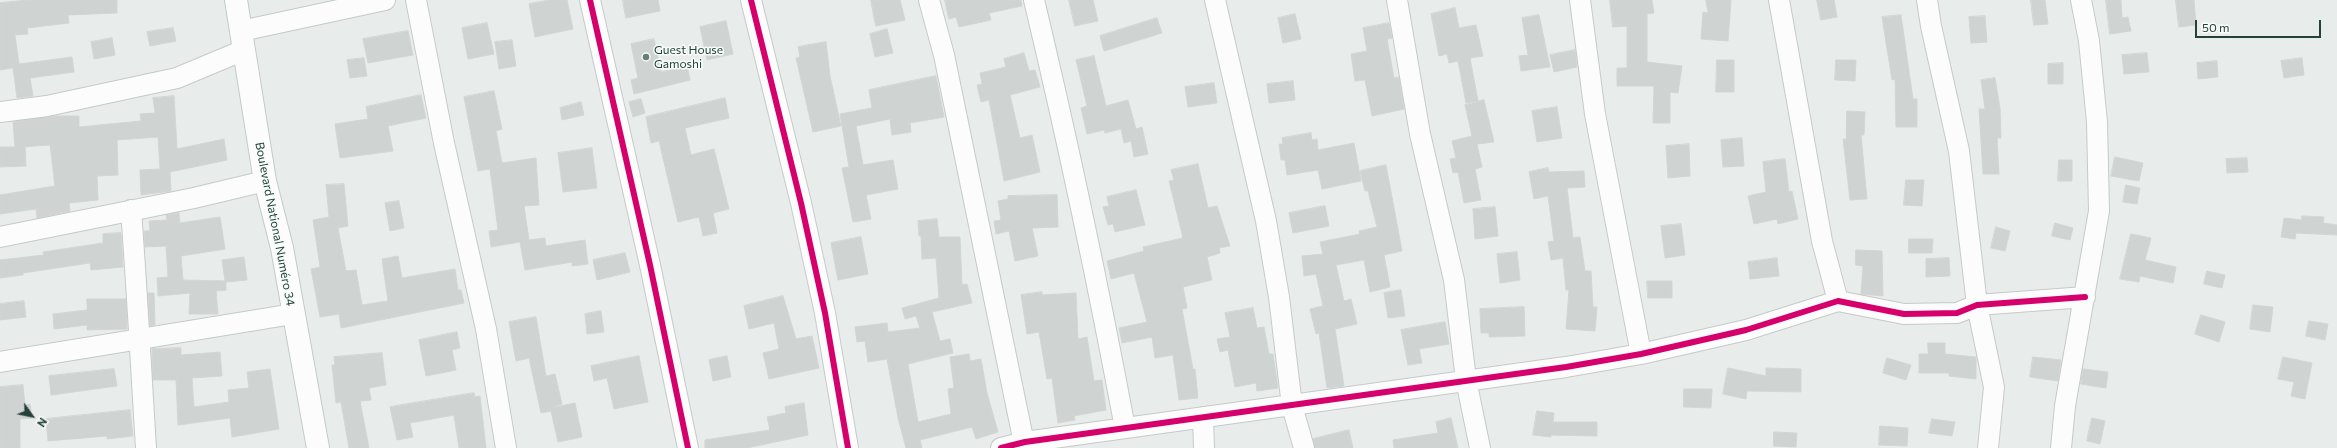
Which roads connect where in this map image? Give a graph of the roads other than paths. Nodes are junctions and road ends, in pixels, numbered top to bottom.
1 (236, 0) edge
2 (384, 0) edge
3 (416, 0) edge
4 (590, 0) edge
5 (750, 0) edge
6 (929, 0) edge
7 (1034, 0) edge
8 (1215, 0) edge
9 (1397, 0) edge
10 (1580, 0) edge
11 (1779, 0) edge
12 (1927, 0) edge
13 (2081, 0) edge
14 (243, 41) junction
15 (0, 112) edge
16 (265, 181) junction
17 (131, 210) junction
18 (0, 237) edge
19 (2085, 297) junction
20 (1838, 301) junction
21 (1977, 305) junction
22 (293, 314) junction
23 (141, 338) junction
24 (1641, 354) junction
25 (0, 362) edge
26 (1466, 380) junction
27 (1292, 406) junction
28 (1202, 417) junction
29 (1125, 428) junction
30 (1025, 445) edge
31 (146, 448) edge
32 (318, 448) edge
33 (506, 448) edge
34 (688, 448) edge
35 (848, 448) edge
36 (1001, 448) edge
37 (1204, 448) edge
38 (1304, 448) edge
39 (1480, 448) edge
40 (1988, 448) edge
41 (2061, 448) edge

1 - 14 main road, Boulevard National Numéro 34
2 - 14 street
3 - 33 street
4 - 34 street
5 - 35 street
6 - 30 street
7 - 29 street
8 - 27 street
9 - 26 street
10 - 24 street
11 - 20 street
12 - 21 street
13 - 19 street
14 - 15 street
14 - 16 main road, Boulevard National Numéro 34
16 - 17 street
16 - 22 main road, Boulevard National Numéro 34
17 - 18 street
17 - 23 street
19 - 21 street
19 - 41 street
20 - 21 street
20 - 24 street
21 - 40 street
22 - 23 street
22 - 32 main road, Boulevard National Numéro 34
23 - 25 street
23 - 31 street
24 - 26 street
26 - 27 street
26 - 39 street
27 - 28 street
27 - 38 street
28 - 29 street
28 - 37 street
29 - 30 street
30 - 36 street

